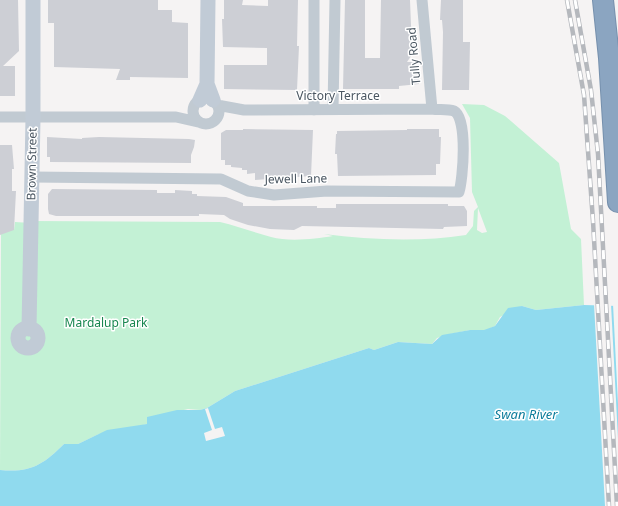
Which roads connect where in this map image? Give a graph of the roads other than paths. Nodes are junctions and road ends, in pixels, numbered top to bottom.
1 (33, 0) edge
2 (208, 0) edge
3 (314, 0) edge
4 (335, 0) edge
5 (422, 0) edge
6 (602, 0) edge
7 (206, 104) junction
8 (432, 109) junction
9 (244, 110) junction
10 (314, 110) junction
11 (333, 110) junction
12 (176, 117) junction
13 (218, 117) junction
14 (0, 118) edge
15 (33, 118) junction
16 (198, 122) junction
17 (32, 177) junction
18 (618, 202) edge
19 (29, 329) dead end

1 - 15 street, Brown Street
2 - 7 street
3 - 10 street
4 - 11 street
5 - 8 street, Tully Road
6 - 18 highway
7 - 9 street, Victory Terrace
7 - 12 street
7 - 13 street
7 - 16 street
8 - 11 street, Victory Terrace
8 - 17 street, Jewell Lane
9 - 10 street, Victory Terrace
9 - 13 street, Victory Terrace
10 - 11 street, Victory Terrace
12 - 15 street
12 - 16 street
13 - 16 street, Victory Terrace
14 - 15 street
15 - 17 street, Brown Street
17 - 19 street, Brown Street

